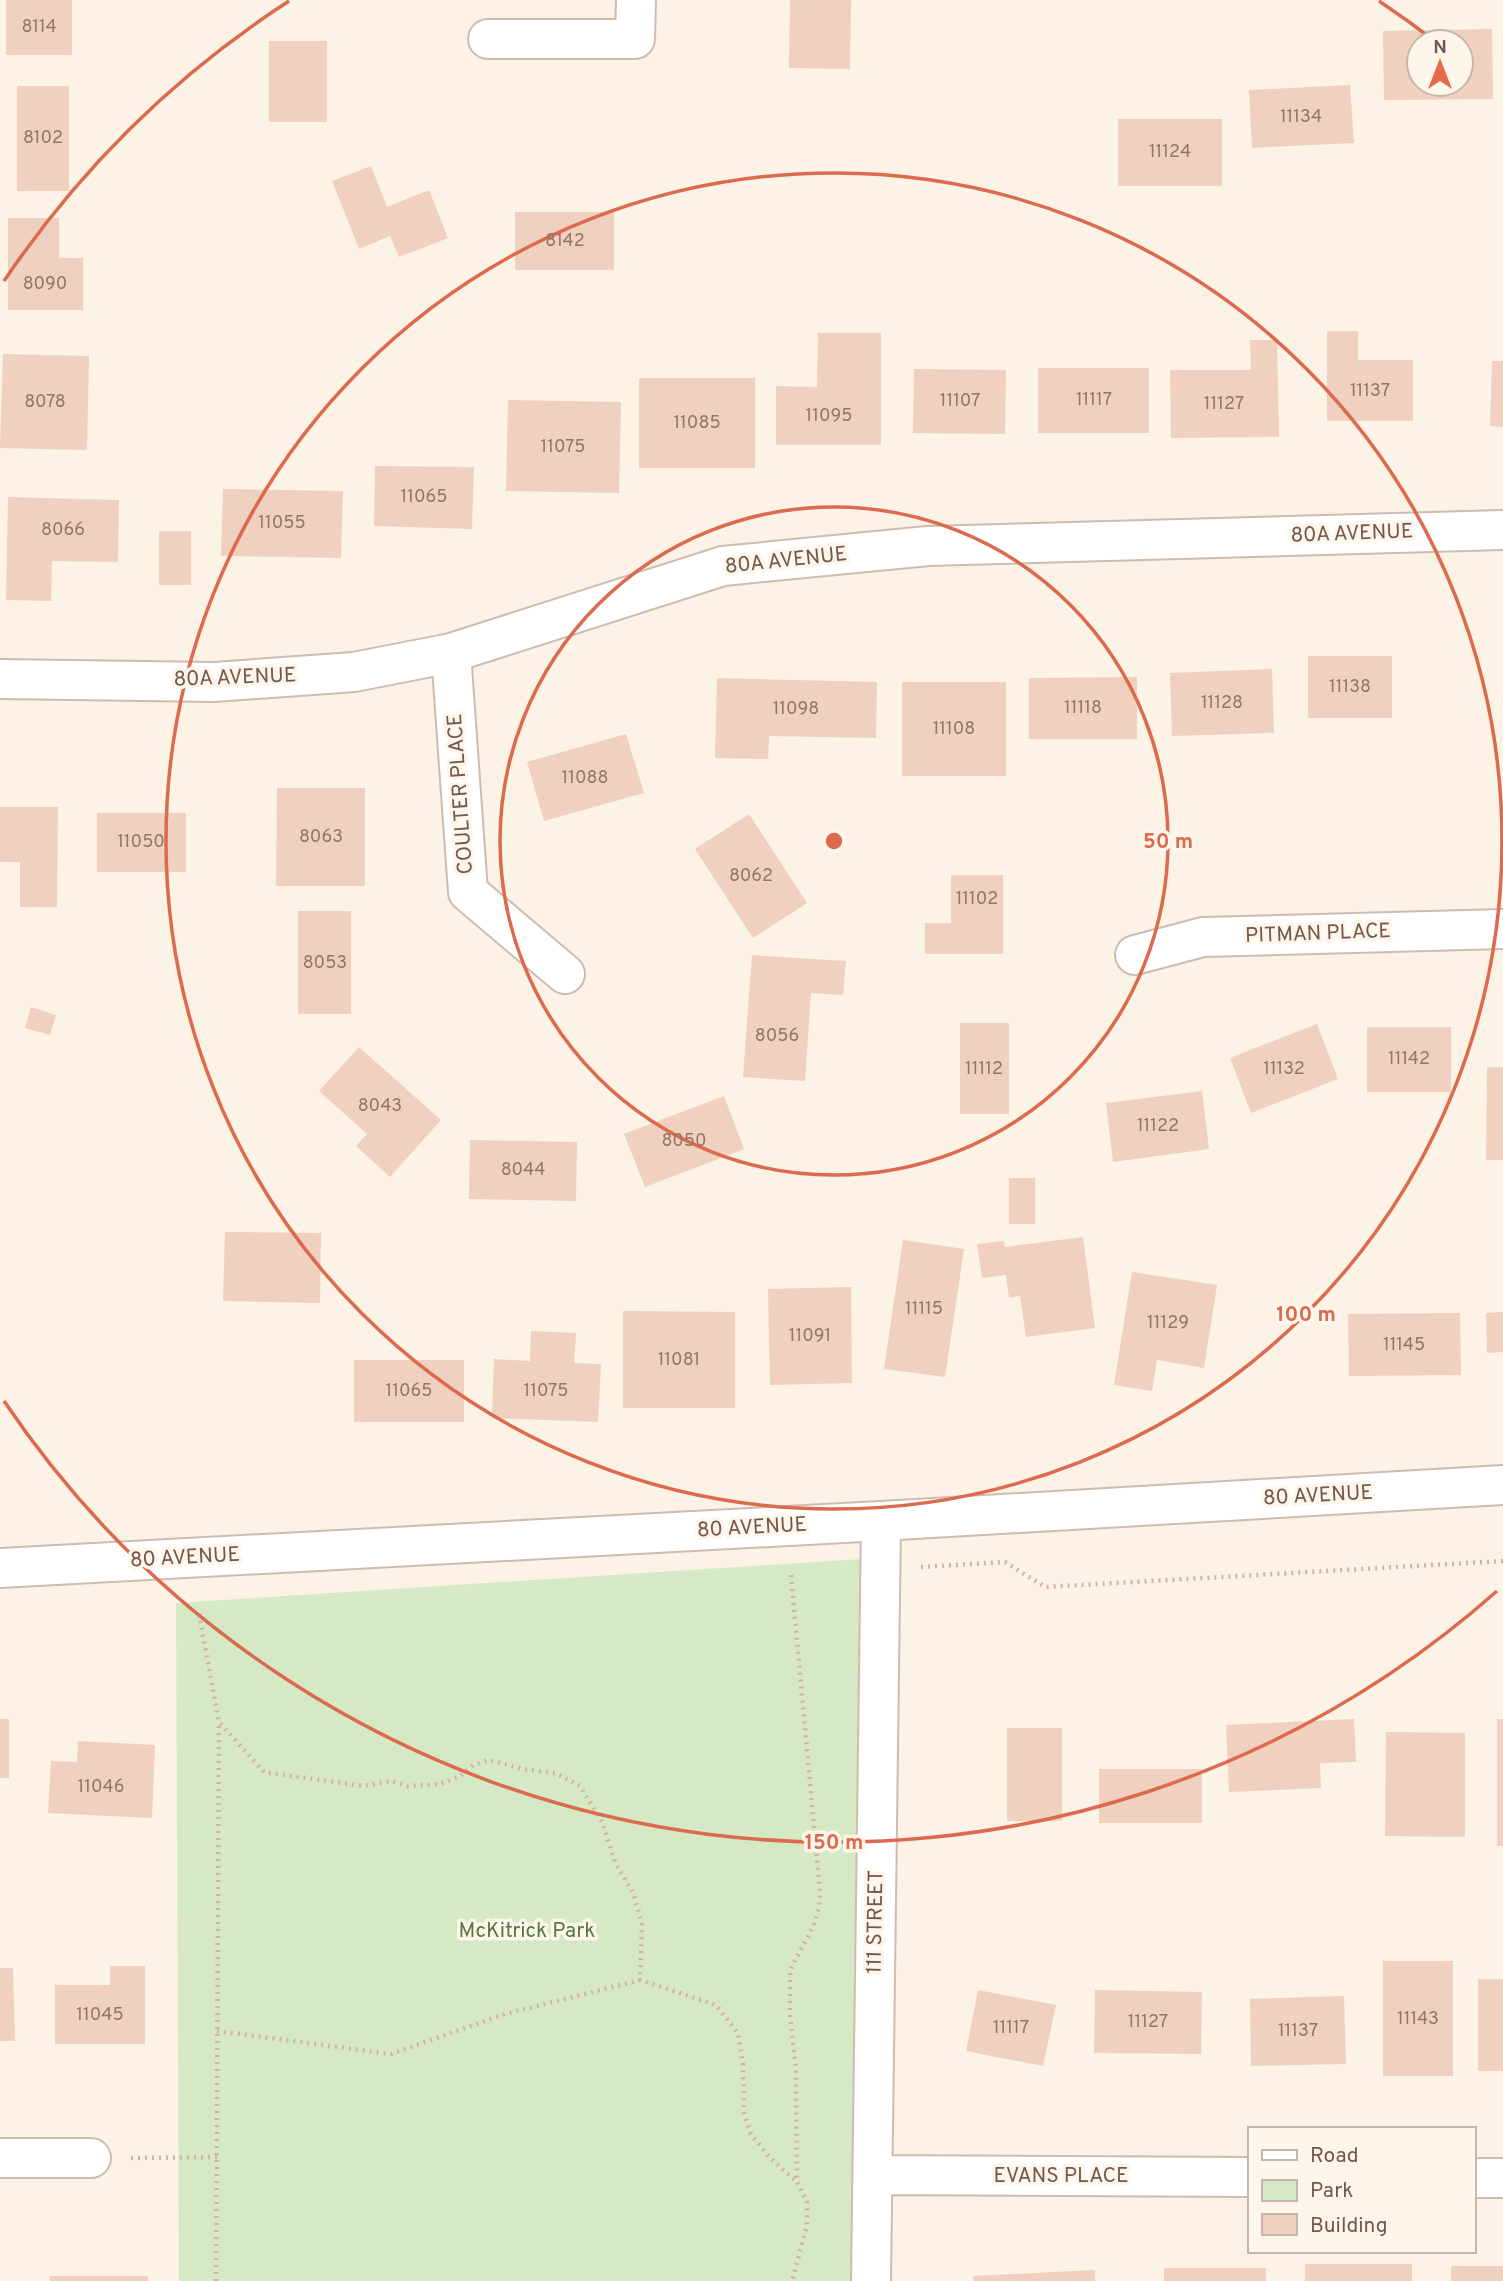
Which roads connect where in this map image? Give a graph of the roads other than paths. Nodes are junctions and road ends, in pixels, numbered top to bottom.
1 (636, 0) edge
2 (488, 39) dead end
3 (1503, 530) edge
4 (451, 653) junction
5 (0, 679) edge
6 (1503, 929) edge
7 (1135, 955) dead end
8 (565, 974) dead end
9 (1503, 1485) edge
10 (881, 1521) junction
11 (0, 1567) edge
12 (0, 2158) edge
13 (91, 2158) road end
14 (873, 2175) junction
15 (1248, 2177) edge
16 (1475, 2178) edge
17 (1503, 2178) edge
18 (871, 2281) edge

1 - 2 street
3 - 4 street, 80A AVENUE
4 - 5 street, 80A AVENUE
4 - 8 street, COULTER PLACE
6 - 7 street, PITMAN PLACE
9 - 10 street, 80 AVENUE
10 - 11 street, 80 AVENUE
10 - 14 street, 111 STREET
12 - 13 street
14 - 15 street, EVANS PLACE
14 - 18 street, 111 STREET
16 - 17 street

